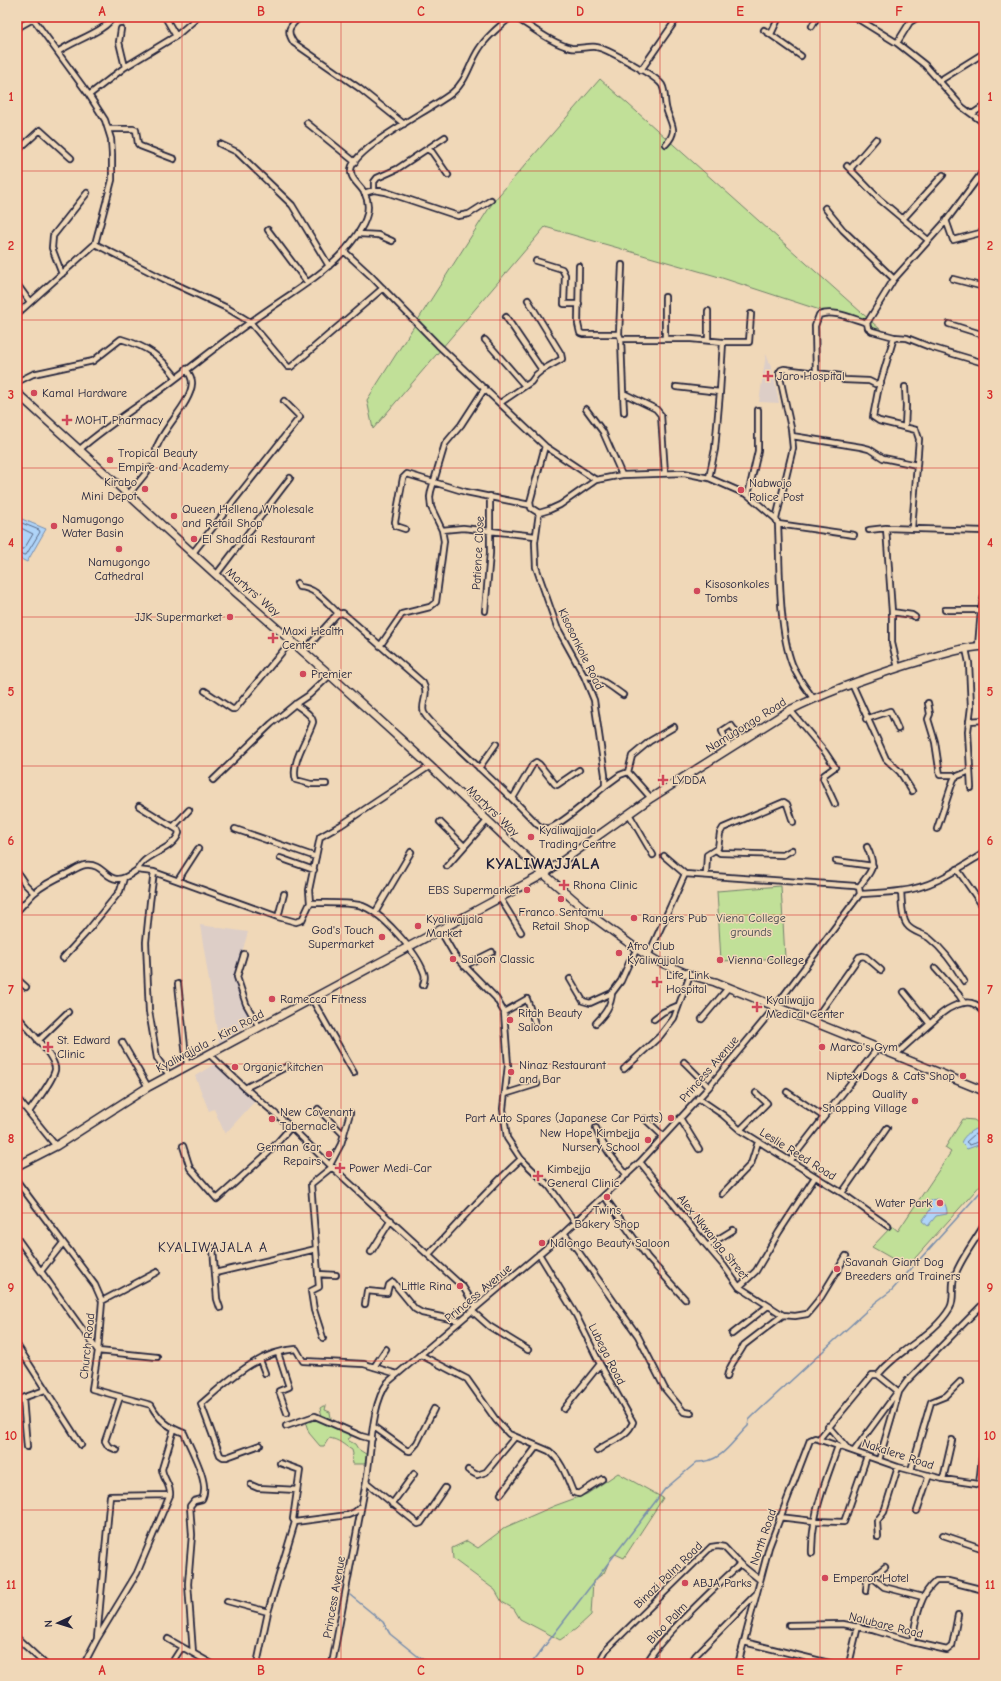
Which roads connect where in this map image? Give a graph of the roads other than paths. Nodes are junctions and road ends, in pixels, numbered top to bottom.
1 (112, 17) edge
2 (165, 17) edge
3 (198, 17) edge
4 (300, 17) edge
5 (511, 17) edge
6 (516, 17) edge
7 (678, 17) edge
8 (779, 17) edge
9 (817, 17) edge
10 (855, 17) edge
11 (918, 17) edge
12 (33, 18) edge
13 (812, 26) dead end
14 (17, 28) edge
15 (121, 29) dead end
16 (764, 30) dead end
17 (771, 34) junction
18 (176, 36) junction
19 (897, 43) junction
20 (58, 52) junction
21 (984, 53) edge
22 (801, 56) dead end
23 (125, 67) junction
24 (641, 70) junction
25 (939, 81) junction
26 (89, 95) junction
27 (984, 106) edge
28 (972, 114) junction
29 (984, 122) edge
30 (307, 123) dead end
31 (404, 124) junction
32 (108, 129) junction
33 (445, 137) dead end
34 (876, 139) dead end
35 (220, 144) dead end
36 (666, 144) dead end
37 (427, 149) junction
38 (17, 151) edge
39 (71, 158) dead end
40 (174, 160) dead end
41 (355, 162) junction
42 (984, 170) edge
43 (448, 175) dead end
44 (943, 175) dead end
45 (374, 190) junction
46 (87, 193) dead end
47 (364, 193) junction
48 (491, 200) dead end
49 (825, 208) dead end
50 (903, 219) junction
51 (946, 220) junction
52 (268, 230) dead end
53 (984, 232) edge
54 (359, 234) junction
55 (928, 240) junction
56 (392, 242) dead end
57 (95, 244) junction
58 (344, 251) junction
59 (536, 261) dead end
60 (622, 265) dead end
61 (329, 266) junction
62 (579, 266) dead end
63 (62, 274) junction
64 (894, 279) junction
65 (953, 279) dead end
66 (307, 282) junction
67 (17, 284) edge
68 (984, 287) edge
69 (384, 288) junction
70 (665, 297) dead end
71 (528, 300) dead end
72 (30, 302) junction
73 (579, 304) junction
74 (708, 311) dead end
75 (17, 314) edge
76 (751, 314) dead end
77 (506, 317) dead end
78 (250, 322) junction
79 (866, 323) junction
80 (949, 324) dead end
81 (984, 335) edge
82 (620, 336) junction
83 (894, 337) junction
84 (665, 339) junction
85 (485, 340) dead end
86 (708, 340) junction
87 (723, 342) junction
88 (984, 363) edge
89 (186, 369) junction
90 (542, 370) junction
91 (816, 374) junction
92 (176, 377) junction
93 (17, 382) edge
94 (881, 383) junction
95 (525, 386) junction
96 (676, 387) dead end
97 (905, 387) dead end
98 (485, 388) junction
99 (720, 392) junction
100 (17, 393) edge
101 (623, 393) junction
102 (284, 401) dead end
103 (500, 403) junction
104 (586, 409) dead end
105 (758, 410) dead end
106 (624, 412) dead end
107 (905, 427) junction
108 (792, 436) junction
109 (545, 446) junction
110 (156, 449) dead end
111 (79, 450) junction
112 (917, 465) junction
113 (150, 468) dead end
114 (665, 473) junction
115 (622, 475) junction
116 (290, 478) dead end
117 (709, 478) junction
118 (596, 480) junction
119 (434, 483) junction
120 (128, 495) junction
121 (748, 495) junction
122 (490, 496) junction
123 (530, 505) junction
124 (539, 513) junction
125 (777, 521) junction
126 (886, 528) junction
127 (912, 528) junction
128 (405, 529) dead end
129 (442, 530) junction
130 (491, 530) junction
131 (869, 530) dead end
132 (984, 530) edge
133 (854, 535) dead end
134 (535, 536) junction
135 (192, 554) junction
136 (216, 575) junction
137 (297, 583) dead end
138 (984, 596) edge
139 (945, 610) dead end
140 (981, 610) junction
141 (485, 611) dead end
142 (892, 612) junction
143 (338, 613) junction
144 (915, 617) dead end
145 (292, 640) junction
146 (380, 646) junction
147 (981, 646) edge
148 (966, 649) junction
149 (304, 651) junction
150 (898, 668) junction
151 (330, 675) junction
152 (584, 676) junction
153 (852, 684) junction
154 (205, 691) dead end
155 (623, 695) dead end
156 (813, 698) junction
157 (928, 703) dead end
158 (295, 704) junction
159 (790, 710) junction
160 (866, 719) junction
161 (969, 720) junction
162 (984, 720) edge
163 (674, 727) dead end
164 (898, 729) dead end
165 (742, 740) junction
166 (496, 744) dead end
167 (730, 748) junction
168 (430, 766) junction
169 (479, 768) junction
170 (579, 770) dead end
171 (970, 771) junction
172 (628, 772) junction
173 (955, 777) junction
174 (213, 780) dead end
175 (326, 784) dead end
176 (605, 786) junction
177 (971, 788) dead end
178 (912, 791) dead end
179 (513, 798) junction
180 (651, 798) junction
181 (835, 804) dead end
182 (139, 806) dead end
183 (189, 810) dead end
184 (629, 814) junction
185 (487, 821) junction
186 (440, 822) dead end
187 (793, 822) dead end
188 (173, 827) junction
189 (235, 828) dead end
190 (938, 829) dead end
191 (464, 846) junction
192 (867, 846) dead end
193 (198, 849) dead end
194 (716, 850) junction
195 (792, 850) dead end
196 (411, 852) dead end
197 (984, 853) edge
198 (653, 855) dead end
199 (664, 856) dead end
200 (316, 857) junction
201 (280, 858) dead end
202 (836, 861) dead end
203 (447, 866) dead end
204 (873, 866) junction
205 (958, 869) junction
206 (137, 870) junction
207 (314, 870) junction
208 (17, 872) edge
209 (154, 872) junction
210 (544, 874) junction
211 (685, 874) junction
212 (706, 874) junction
213 (124, 878) junction
214 (178, 880) junction
215 (859, 887) junction
216 (901, 891) junction
217 (34, 894) junction
218 (284, 894) dead end
219 (860, 894) junction
220 (500, 898) junction
221 (310, 903) junction
222 (984, 908) edge
223 (17, 911) edge
224 (375, 913) junction
225 (278, 918) junction
226 (440, 930) junction
227 (521, 932) dead end
228 (408, 946) junction
229 (637, 949) junction
230 (492, 952) dead end
231 (244, 954) dead end
232 (648, 956) junction
233 (63, 958) dead end
234 (464, 966) junction
235 (935, 968) dead end
236 (881, 970) dead end
237 (690, 975) junction
238 (17, 979) edge
239 (570, 979) dead end
240 (964, 981) dead end
241 (178, 984) dead end
242 (423, 985) dead end
243 (26, 987) dead end
244 (728, 988) junction
245 (904, 992) dead end
246 (612, 993) junction
247 (312, 999) junction
248 (964, 1003) junction
249 (677, 1006) junction
250 (775, 1007) junction
251 (68, 1012) dead end
252 (504, 1012) junction
253 (984, 1012) edge
254 (17, 1016) edge
255 (654, 1019) dead end
256 (702, 1019) dead end
257 (813, 1022) junction
258 (596, 1023) dead end
259 (535, 1024) dead end
260 (930, 1024) junction
261 (259, 1027) junction
262 (38, 1041) junction
263 (122, 1042) dead end
264 (877, 1049) junction
265 (209, 1054) junction
266 (895, 1055) junction
267 (684, 1062) dead end
268 (187, 1065) junction
269 (288, 1066) dead end
270 (624, 1069) dead end
271 (354, 1073) dead end
272 (170, 1075) junction
273 (537, 1084) dead end
274 (148, 1086) junction
275 (709, 1087) junction
276 (246, 1088) junction
277 (984, 1091) edge
278 (787, 1092) dead end
279 (756, 1093) dead end
280 (505, 1094) junction
281 (17, 1098) edge
282 (698, 1098) junction
283 (318, 1109) dead end
284 (28, 1112) junction
285 (350, 1113) dead end
286 (824, 1117) junction
287 (680, 1118) junction
288 (644, 1119) dead end
289 (291, 1127) junction
290 (596, 1128) dead end
291 (887, 1128) dead end
292 (740, 1130) junction
293 (344, 1135) junction
294 (663, 1136) junction
295 (758, 1142) junction
296 (56, 1146) junction
297 (183, 1146) dead end
298 (699, 1149) dead end
299 (521, 1159) junction
300 (790, 1161) junction
301 (640, 1162) junction
302 (17, 1166) edge
303 (331, 1166) junction
304 (627, 1174) junction
305 (815, 1177) junction
306 (17, 1181) edge
307 (842, 1193) junction
308 (722, 1194) dead end
309 (604, 1196) junction
310 (391, 1220) junction
311 (575, 1222) junction
312 (984, 1225) edge
313 (888, 1226) dead end
314 (732, 1230) dead end
315 (564, 1233) junction
316 (17, 1238) edge
317 (63, 1243) junction
318 (707, 1246) junction
319 (213, 1248) dead end
320 (316, 1249) junction
321 (371, 1252) dead end
322 (429, 1254) junction
323 (539, 1254) junction
324 (846, 1256) dead end
325 (41, 1271) junction
326 (157, 1272) dead end
327 (215, 1273) junction
328 (318, 1274) junction
329 (336, 1275) dead end
330 (739, 1287) junction
331 (685, 1299) dead end
332 (102, 1301) junction
333 (984, 1303) edge
334 (365, 1304) dead end
335 (768, 1306) junction
336 (220, 1308) dead end
337 (474, 1309) junction
338 (783, 1315) junction
339 (460, 1321) junction
340 (732, 1334) dead end
341 (323, 1338) dead end
342 (17, 1345) edge
343 (386, 1349) dead end
344 (528, 1350) dead end
345 (98, 1351) junction
346 (278, 1353) junction
347 (421, 1355) junction
348 (157, 1356) dead end
349 (260, 1360) junction
350 (600, 1364) junction
351 (374, 1367) junction
352 (265, 1373) dead end
353 (397, 1374) junction
354 (878, 1375) junction
355 (727, 1377) dead end
356 (960, 1382) dead end
357 (45, 1390) junction
358 (899, 1392) junction
359 (120, 1397) junction
360 (24, 1398) junction
361 (17, 1400) edge
362 (434, 1409) dead end
363 (564, 1409) dead end
364 (287, 1413) dead end
365 (691, 1413) dead end
366 (286, 1426) dead end
367 (828, 1426) junction
368 (374, 1427) junction
369 (174, 1429) junction
370 (515, 1437) junction
371 (372, 1439) junction
372 (819, 1439) junction
373 (984, 1439) edge
374 (952, 1440) dead end
375 (81, 1445) dead end
376 (260, 1445) dead end
377 (537, 1446) junction
378 (838, 1446) junction
379 (27, 1447) dead end
380 (848, 1449) junction
381 (117, 1450) dead end
382 (597, 1451) dead end
383 (854, 1451) junction
384 (868, 1456) junction
385 (879, 1460) junction
386 (280, 1463) dead end
387 (898, 1467) junction
388 (468, 1470) dead end
389 (911, 1470) junction
390 (414, 1474) dead end
391 (929, 1475) junction
392 (602, 1479) dead end
393 (943, 1479) junction
394 (366, 1482) junction
395 (251, 1485) dead end
396 (982, 1485) edge
397 (445, 1488) dead end
398 (297, 1490) junction
399 (501, 1494) dead end
400 (170, 1495) junction
401 (392, 1504) junction
402 (361, 1506) junction
403 (917, 1511) dead end
404 (779, 1517) junction
405 (813, 1521) junction
406 (294, 1522) junction
407 (943, 1535) dead end
408 (878, 1537) dead end
409 (984, 1549) edge
410 (812, 1553) dead end
411 (740, 1564) junction
412 (885, 1567) dead end
413 (872, 1577) junction
414 (760, 1580) junction
415 (866, 1590) dead end
416 (984, 1590) edge
417 (757, 1593) junction
418 (923, 1597) junction
419 (227, 1601) dead end
420 (268, 1612) junction
421 (958, 1615) dead end
422 (789, 1624) dead end
423 (858, 1626) junction
424 (17, 1638) edge
425 (97, 1639) junction
426 (168, 1639) dead end
427 (744, 1642) junction
428 (912, 1642) junction
429 (182, 1647) junction
430 (193, 1653) junction
431 (46, 1664) edge
432 (84, 1664) edge
433 (171, 1664) edge
434 (212, 1664) edge
435 (256, 1664) edge
436 (332, 1664) edge
437 (602, 1664) edge
438 (647, 1664) edge
439 (690, 1664) edge
440 (738, 1664) edge
441 (833, 1664) edge
442 (849, 1664) edge

1 - 20 street
2 - 18 street
3 - 18 street
4 - 31 street
5 - 31 street
6 - 24 street
7 - 24 street
8 - 17 street
9 - 13 street
10 - 19 street
11 - 19 street
12 - 14 street
12 - 20 street
15 - 23 street
16 - 17 street
17 - 22 street
18 - 23 street
19 - 25 street
20 - 26 street
21 - 25 street
23 - 26 street
24 - 36 street
25 - 28 street
26 - 32 street
27 - 28 street
28 - 29 street
30 - 41 street
31 - 41 street
32 - 40 street
32 - 57 street
33 - 37 street
34 - 50 street
35 - 61 street
37 - 43 street
37 - 45 street
38 - 39 street
41 - 47 street
42 - 51 street
44 - 50 street
45 - 47 street
45 - 48 street
46 - 63 street
47 - 54 street
49 - 64 street
50 - 55 street
51 - 53 street
51 - 55 street
52 - 66 street
54 - 56 street
54 - 58 street
55 - 64 street
57 - 63 street
57 - 78 street
58 - 61 street
58 - 69 street
59 - 73 street
60 - 82 street
61 - 66 street
62 - 73 street
63 - 72 street
64 - 79 street
65 - 68 street
66 - 78 street
67 - 72 street
69 - 78 street
69 - 98 street
70 - 84 street
71 - 90 street
72 - 75 street
73 - 82 street
74 - 86 street
76 - 87 street
77 - 90 street
78 - 89 street
79 - 83 street
79 - 91 street
80 - 81 street
82 - 84 street
82 - 101 street
83 - 88 street
83 - 94 street
84 - 86 street
85 - 95 street
86 - 87 street
87 - 99 street
89 - 92 street
89 - 110 street
90 - 95 street
91 - 94 street
91 - 108 street
92 - 93 street
92 - 111 street
94 - 107 street
95 - 103 street
96 - 99 street
97 - 107 street
98 - 103 street
98 - 119 street
99 - 117 street
100 - 111 main road, Martyrs' Way
101 - 106 street
101 - 114 street
102 - 135 street
103 - 109 street
104 - 115 street
105 - 121 street
107 - 112 street
108 - 112 street
108 - 125 street
109 - 118 street
109 - 123 street
111 - 120 main road, Martyrs' Way
112 - 127 street
113 - 120 street
114 - 115 street
114 - 117 street
115 - 118 street
116 - 136 street
117 - 121 street
118 - 124 street
119 - 122 street
119 - 128 street
119 - 129 street
120 - 135 main road, Martyrs' Way
121 - 125 street
122 - 123 street
122 - 130 street, Patience Close
123 - 124 street
124 - 134 street, Kisosonkole Road
125 - 133 street
125 - 156 street
126 - 127 street
126 - 131 street
126 - 142 street
127 - 132 street
129 - 130 street
129 - 146 street
130 - 134 street
130 - 141 street, Patience Close
134 - 152 street, Kisosonkole Road
135 - 136 main road, Martyrs' Way
136 - 145 main road, Martyrs' Way
137 - 143 street
138 - 140 street
139 - 140 street
140 - 147 street
142 - 144 street
142 - 150 street
143 - 146 street
143 - 149 street
145 - 149 main road, Martyrs' Way
145 - 154 street
146 - 169 street
147 - 148 main road, Namugongo Road
148 - 150 main road, Namugongo Road
148 - 161 street
149 - 151 main road, Martyrs' Way
150 - 153 main road, Namugongo Road
151 - 158 street
151 - 168 main road, Martyrs' Way
152 - 155 street
152 - 176 street, Kisosonkole Road
153 - 156 main road, Namugongo Road
153 - 160 street
156 - 159 main road, Namugongo Road
157 - 173 street
158 - 174 street
158 - 175 street
159 - 165 main road, Namugongo Road
159 - 181 street
160 - 164 street
160 - 178 street
161 - 162 street
161 - 171 street
163 - 172 street
165 - 167 main road, Namugongo Road
165 - 167 street
166 - 169 street
167 - 180 main road, Namugongo Road
168 - 185 main road, Martyrs' Way
168 - 200 street
169 - 179 street
170 - 179 street
171 - 173 street
171 - 177 street
172 - 176 street
172 - 180 street
173 - 190 street
176 - 179 street
180 - 184 main road, Namugongo Road
182 - 188 street
183 - 188 street
184 - 198 street
184 - 210 main road, Namugongo Road
185 - 191 street
185 - 210 main road, Martyrs' Way
186 - 191 street
187 - 194 street
188 - 206 street
189 - 200 street
191 - 203 street
192 - 204 street
193 - 214 street
194 - 195 street
194 - 212 street
196 - 224 street
197 - 205 street
199 - 211 street
200 - 207 street
201 - 207 street
202 - 204 street
204 - 215 street
205 - 216 street
205 - 222 street
206 - 209 street
206 - 213 street
207 - 221 street
208 - 217 street
209 - 214 street
209 - 272 street
210 - 220 main road, Kyaliwajjala - Kira Road
210 - 229 main road, Martyrs' Way
211 - 212 street
211 - 232 street
212 - 215 street
213 - 217 street
213 - 233 street
214 - 225 street
215 - 219 street
216 - 219 street
216 - 240 street
217 - 223 street
218 - 225 street
219 - 250 street, Princess Avenue
220 - 226 main road, Kyaliwajjala - Kira Road
220 - 227 street
221 - 224 street
221 - 225 street
224 - 228 street
226 - 228 main road, Kyaliwajjala - Kira Road
226 - 234 street
228 - 242 street
228 - 247 main road, Kyaliwajjala - Kira Road
229 - 232 main road, Martyrs' Way
229 - 246 street
230 - 234 street
231 - 261 street
232 - 237 main road, Martyrs' Way
234 - 252 street
235 - 248 street
236 - 257 street
237 - 244 main road, Martyrs' Way
237 - 249 street
238 - 243 street
239 - 246 street
241 - 268 street
244 - 250 main road, Martyrs' Way
244 - 256 street
245 - 260 street
246 - 258 street
247 - 261 main road, Kyaliwajjala - Kira Road
247 - 271 street
248 - 253 street
248 - 260 street
249 - 255 street
249 - 270 street
250 - 257 main road, Martyrs' Way
250 - 275 street, Princess Avenue
251 - 262 street
252 - 259 street
252 - 280 street
254 - 262 street
257 - 264 main road, Martyrs' Way
260 - 266 street
261 - 265 main road, Kyaliwajjala - Kira Road
262 - 284 street
263 - 274 street
264 - 266 main road, Martyrs' Way
264 - 286 street
265 - 268 main road, Kyaliwajjala - Kira Road
265 - 276 street
266 - 277 main road, Martyrs' Way
267 - 275 street
268 - 272 main road, Kyaliwajjala - Kira Road
269 - 276 street
272 - 274 main road, Kyaliwajjala - Kira Road
273 - 280 street
274 - 296 main road, Kyaliwajjala - Kira Road
275 - 282 street, Princess Avenue
276 - 289 street
278 - 286 street
279 - 292 street
280 - 299 street
281 - 284 street
282 - 287 street, Princess Avenue
282 - 292 street, Leslie Reed Road
283 - 293 street
284 - 296 street
285 - 293 street
286 - 300 street
287 - 294 street, Princess Avenue
287 - 298 street
288 - 294 street
289 - 297 street
289 - 303 street
290 - 304 street
291 - 307 street
292 - 295 street, Leslie Reed Road
293 - 303 street
294 - 301 street, Princess Avenue
295 - 300 street, Leslie Reed Road
295 - 308 street
296 - 302 main road, Kyaliwajjala - Kira Road
299 - 311 street
299 - 322 street
300 - 305 street, Leslie Reed Road
301 - 304 street, Princess Avenue
301 - 318 street, Alex Nkwanga Street
303 - 310 street
303 - 320 street
304 - 309 street, Princess Avenue
305 - 307 street, Leslie Reed Road
305 - 330 street
306 - 317 street, Church Road
307 - 313 street, Leslie Reed Road
309 - 311 street, Princess Avenue
309 - 331 street
310 - 321 street
310 - 322 street
311 - 315 street, Princess Avenue
312 - 354 street
314 - 318 street
315 - 323 street, Princess Avenue
315 - 365 street
316 - 325 street
317 - 325 street
317 - 332 street, Church Road
318 - 330 street, Alex Nkwanga Street
319 - 327 street
320 - 327 street
320 - 328 street
322 - 337 street
323 - 337 street, Princess Avenue
323 - 350 street, Lubega Road
324 - 338 street
325 - 345 street
326 - 332 street
327 - 336 street
328 - 329 street
328 - 341 street
330 - 335 street, Alex Nkwanga Street
332 - 345 street, Church Road
333 - 358 street
334 - 339 street
335 - 338 street, Alex Nkwanga Street
335 - 340 street
337 - 339 street, Princess Avenue
337 - 344 street
338 - 355 street
339 - 347 street, Princess Avenue
342 - 357 street
343 - 351 street
345 - 348 street
345 - 359 street, Church Road
346 - 349 street
346 - 351 street
346 - 364 street
347 - 353 street, Princess Avenue
347 - 370 street
349 - 352 street
349 - 376 street
350 - 363 street
350 - 382 street, Lubega Road
351 - 353 street
353 - 368 street, Princess Avenue
354 - 358 street
354 - 367 street
356 - 389 street
357 - 360 street
357 - 375 street
358 - 383 street
358 - 385 street
359 - 369 street, Church Road
359 - 381 street
360 - 361 street
360 - 379 street
362 - 368 street
366 - 371 street
367 - 372 street
367 - 380 street
368 - 371 street, Princess Avenue
369 - 400 street
369 - 430 street, Church Road
370 - 377 street
370 - 388 street
371 - 394 street, Princess Avenue
372 - 378 street, Nakalere Road
372 - 404 street, North Road
373 - 396 street
374 - 393 street
377 - 392 street
377 - 399 street
378 - 380 street, Nakalere Road
378 - 405 street
380 - 383 street, Nakalere Road
383 - 384 street, Nakalere Road
384 - 385 street, Nakalere Road
384 - 405 street
385 - 387 street, Nakalere Road
386 - 398 street
387 - 389 street, Nakalere Road
387 - 408 street
389 - 391 street, Nakalere Road
390 - 401 street
391 - 393 street, Nakalere Road
391 - 403 street
393 - 396 street, Nakalere Road
394 - 401 street
394 - 402 street, Princess Avenue
395 - 398 street
397 - 401 street
398 - 406 street
400 - 425 street
400 - 425 street
402 - 406 street
402 - 436 street, Princess Avenue
404 - 405 street
404 - 414 street, North Road
405 - 410 street
406 - 420 street
407 - 409 street
411 - 414 street, Binazi Palm Road
411 - 437 street, Binazi Palm Road
411 - 438 street, Bibo Palm
412 - 413 street
413 - 415 street
413 - 418 street
414 - 417 street, North Road
416 - 418 street
417 - 427 street, North Road
417 - 439 street
418 - 428 street
419 - 420 street
420 - 435 street
421 - 428 street, Nalubare Road
422 - 423 street, Nalubare Road
423 - 428 street, Nalubare Road
423 - 442 street
424 - 431 street
425 - 432 street
426 - 429 street
427 - 440 street, North Road
427 - 441 street
429 - 430 street
429 - 433 street
430 - 434 street

